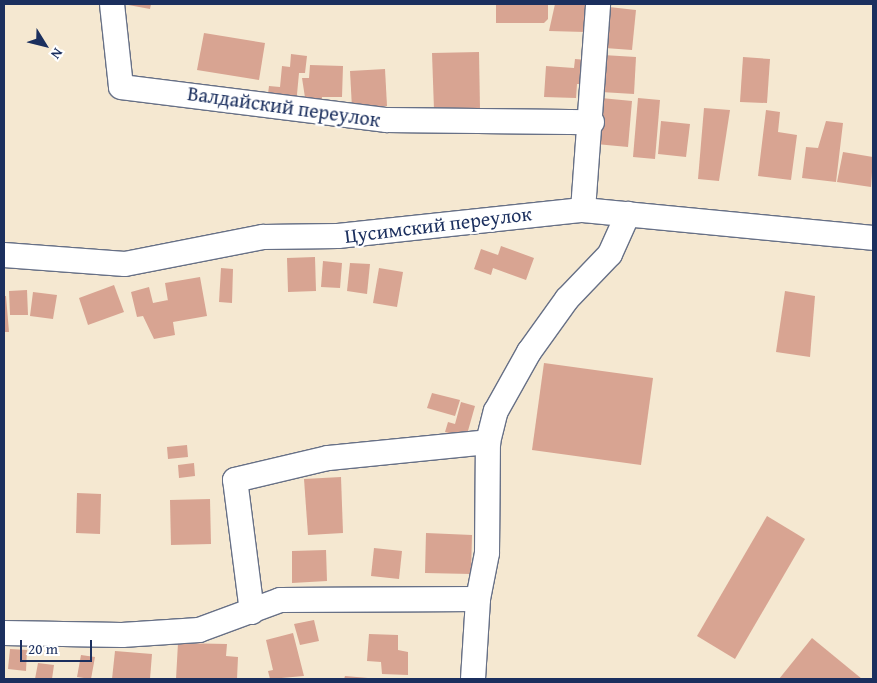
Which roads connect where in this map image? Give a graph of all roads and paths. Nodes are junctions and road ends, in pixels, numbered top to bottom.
1 (112, 4) edge
2 (598, 4) edge
3 (592, 122) junction
4 (583, 210) junction
5 (628, 214) junction
6 (873, 238) edge
7 (4, 255) edge
8 (488, 442) junction
9 (478, 600) junction
10 (252, 612) junction
11 (4, 633) edge
12 (473, 679) edge

1 - 3 street, Валдайский переулок
2 - 3 street
3 - 4 street
4 - 5 street, Цусимский переулок
4 - 7 street, Цусимский переулок
5 - 6 street, Цусимский переулок
5 - 8 street
8 - 9 street
8 - 10 street
9 - 10 street
9 - 12 street
10 - 11 street

